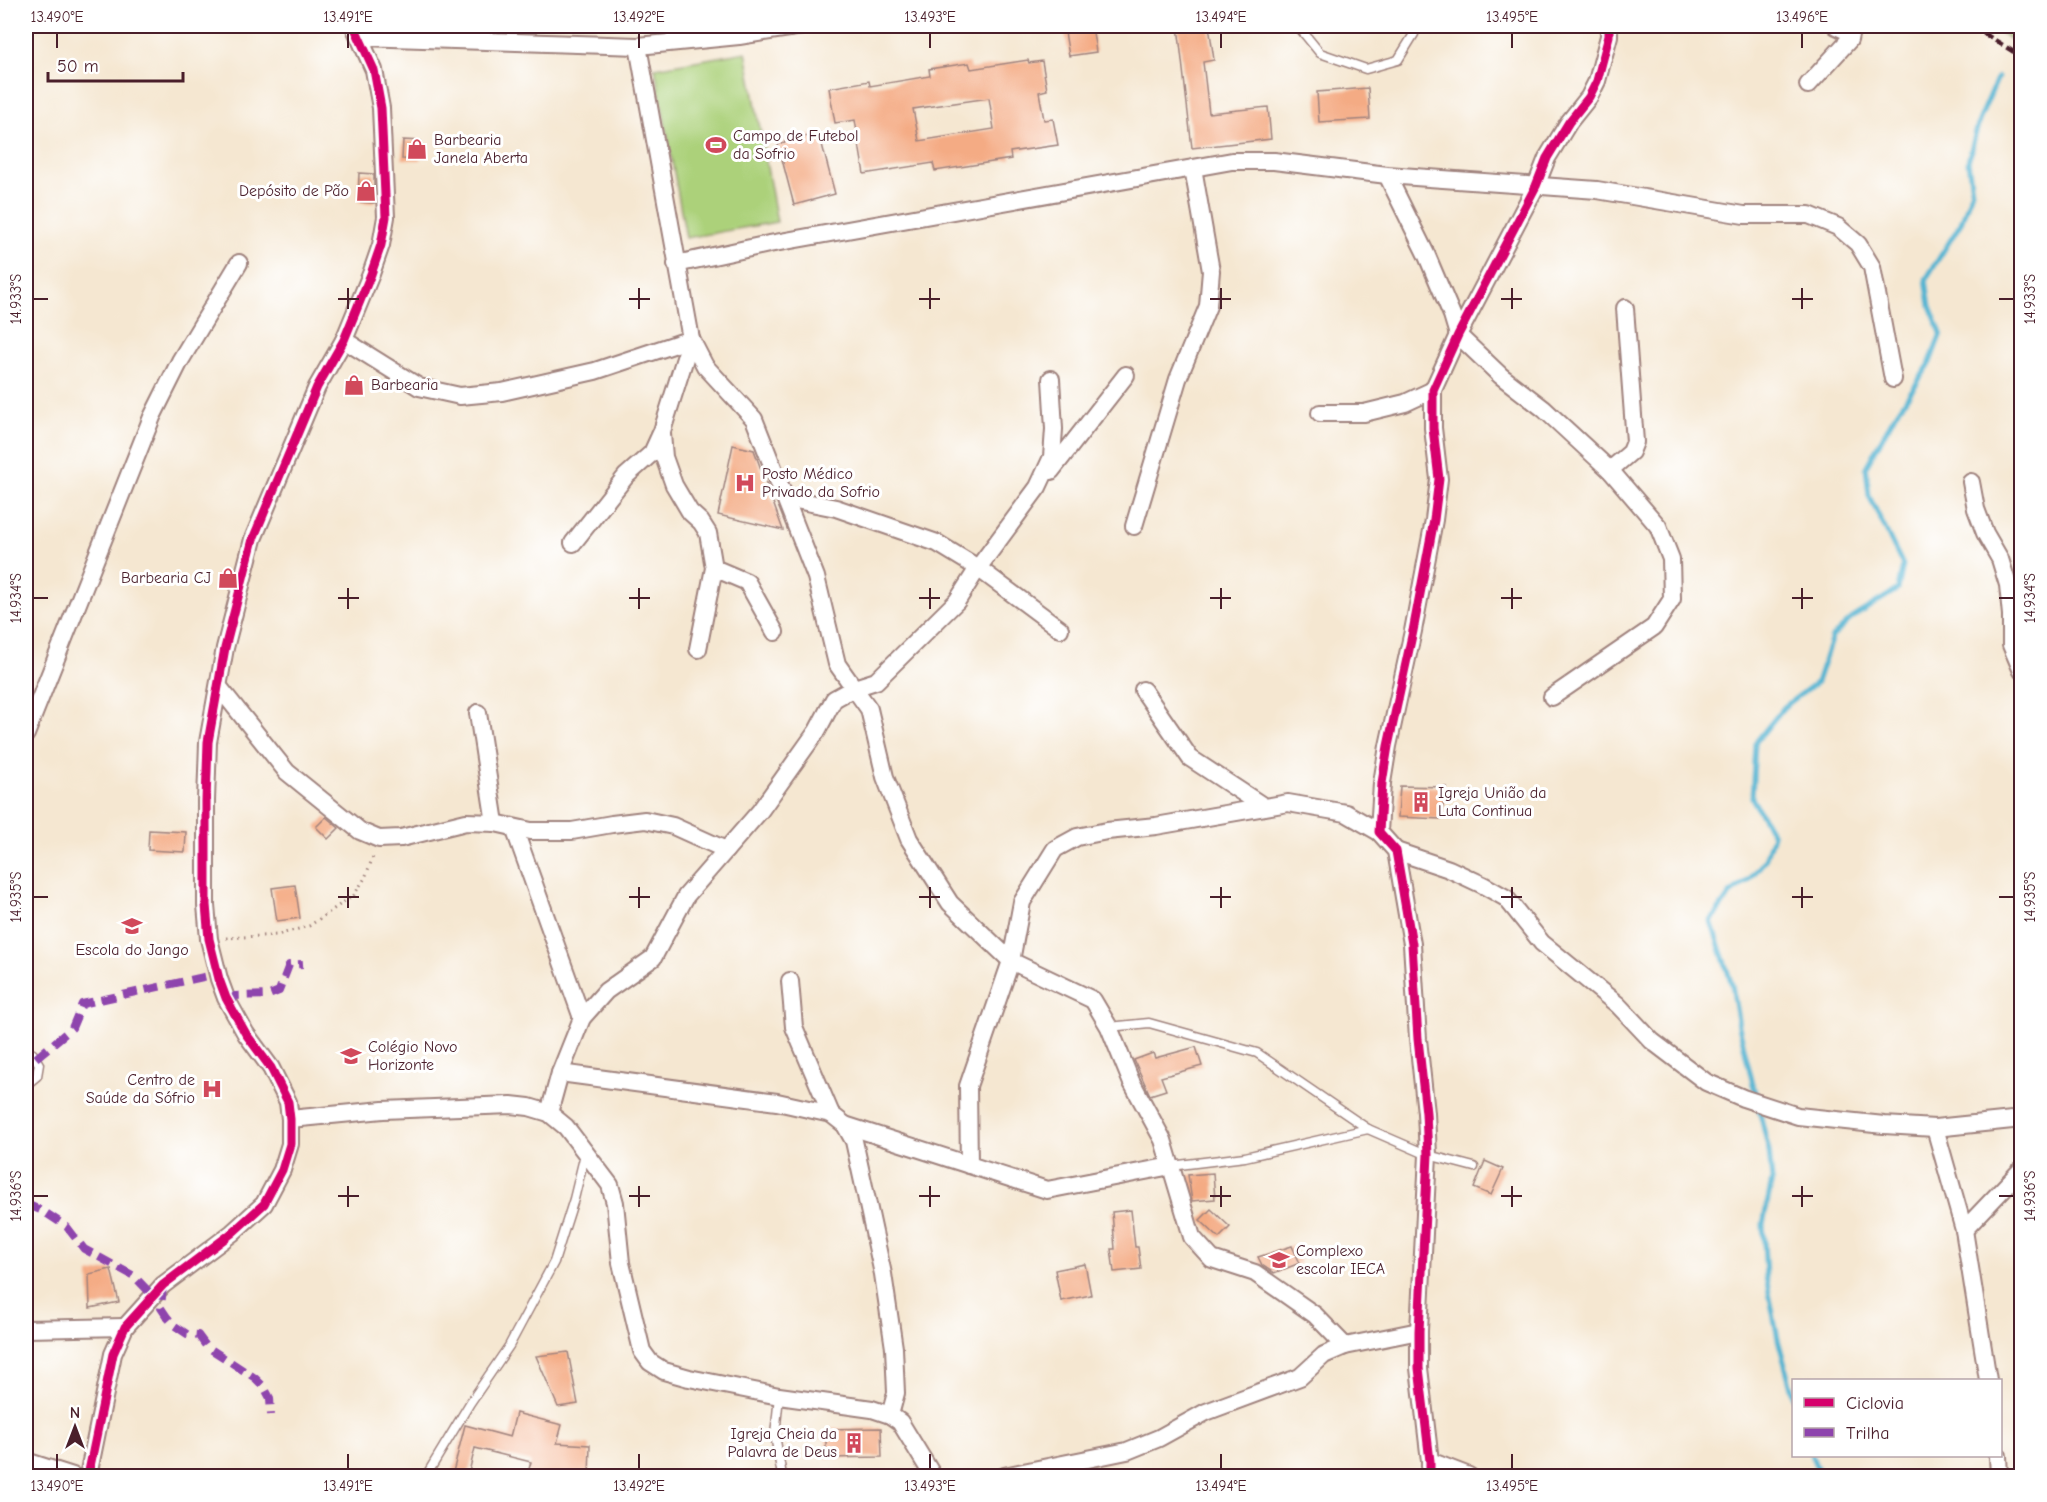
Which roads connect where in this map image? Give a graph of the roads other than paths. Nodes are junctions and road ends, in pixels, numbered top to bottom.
1 (802, 26) edge
2 (1298, 26) edge
3 (1414, 26) edge
4 (1609, 26) edge
5 (1836, 26) edge
6 (357, 31) edge
7 (638, 46) junction
8 (1808, 85) dead end
9 (1193, 168) junction
10 (1387, 175) junction
11 (1536, 186) junction
12 (239, 263) dead end
13 (676, 264) junction
14 (1625, 308) dead end
15 (1458, 335) junction
16 (691, 339) junction
17 (344, 340) junction
18 (1126, 375) dead end
19 (1051, 379) dead end
20 (1893, 379) dead end
21 (1433, 390) junction
22 (1320, 413) dead end
23 (662, 431) junction
24 (1610, 470) junction
25 (1971, 482) dead end
26 (1038, 487) junction
27 (786, 498) junction
28 (1134, 526) dead end
29 (573, 543) dead end
30 (714, 568) junction
31 (978, 568) junction
32 (2016, 615) edge
33 (1060, 629) dead end
34 (775, 632) dead end
35 (698, 649) dead end
36 (2022, 671) edge
37 (219, 687) junction
38 (854, 688) junction
39 (1143, 690) dead end
40 (1552, 697) dead end
41 (478, 713) dead end
42 (26, 735) edge
43 (1263, 806) junction
44 (495, 823) junction
45 (514, 828) junction
46 (1379, 832) junction
47 (726, 850) junction
48 (1396, 851) junction
49 (1011, 961) junction
50 (790, 981) dead end
51 (582, 1018) junction
52 (1108, 1027) junction
53 (26, 1050) edge
54 (560, 1073) junction
55 (26, 1085) edge
56 (549, 1113) junction
57 (831, 1114) junction
58 (290, 1119) junction
59 (2022, 1119) edge
60 (845, 1125) junction
61 (1935, 1128) junction
62 (1368, 1129) junction
63 (585, 1153) junction
64 (1428, 1155) junction
65 (969, 1165) junction
66 (1171, 1166) junction
67 (1474, 1167) dead end
68 (2022, 1169) edge
69 (1964, 1230) junction
70 (125, 1327) junction
71 (26, 1329) edge
72 (1419, 1331) junction
73 (1345, 1346) junction
74 (1988, 1379) edge
75 (779, 1396) junction
76 (890, 1415) junction
77 (1998, 1457) edge
78 (26, 1461) edge
79 (1430, 1469) edge
80 (73, 1476) edge
81 (88, 1476) edge
82 (426, 1476) edge
83 (782, 1476) edge
84 (933, 1476) edge
85 (1004, 1476) edge
86 (1469, 1476) edge
87 (1999, 1476) edge

1 - 7 street
2 - 3 lane
4 - 11 street
5 - 8 street
6 - 7 street
6 - 17 street
7 - 13 street
9 - 10 street
9 - 13 street
9 - 28 street
10 - 11 street
10 - 15 street
11 - 15 street
11 - 20 street
12 - 42 street
13 - 16 street
14 - 24 street
15 - 21 street
15 - 24 street
16 - 17 street
16 - 23 street
16 - 27 street
17 - 37 street
18 - 26 street
19 - 26 street
21 - 22 street
21 - 46 street
23 - 29 street
23 - 30 street
24 - 40 street
25 - 32 street
26 - 31 street
27 - 31 street
27 - 38 street
30 - 34 street
30 - 35 street
31 - 33 street
31 - 38 street
32 - 36 street
37 - 44 street
37 - 58 street
38 - 47 street
38 - 49 street
39 - 43 street
41 - 44 street
43 - 46 street
43 - 49 street
44 - 45 street
45 - 47 street
45 - 51 street
46 - 48 street
47 - 51 street
48 - 61 street
48 - 64 street
49 - 52 street
49 - 65 street
50 - 57 street
51 - 54 street
52 - 62 lane
52 - 66 street
53 - 55 lane
54 - 56 street
54 - 57 street
56 - 58 street
56 - 63 street
57 - 60 street
58 - 70 street
59 - 61 street
60 - 65 street
60 - 76 street
61 - 69 street
62 - 64 lane
62 - 66 lane
63 - 75 street
63 - 82 lane
64 - 67 lane
64 - 72 street
65 - 66 street
66 - 73 street
68 - 69 street
69 - 74 street
70 - 71 street
70 - 81 street
72 - 73 street
72 - 79 street
73 - 85 street
75 - 76 street
75 - 83 lane
76 - 84 street
77 - 87 street
78 - 80 street
79 - 86 street

